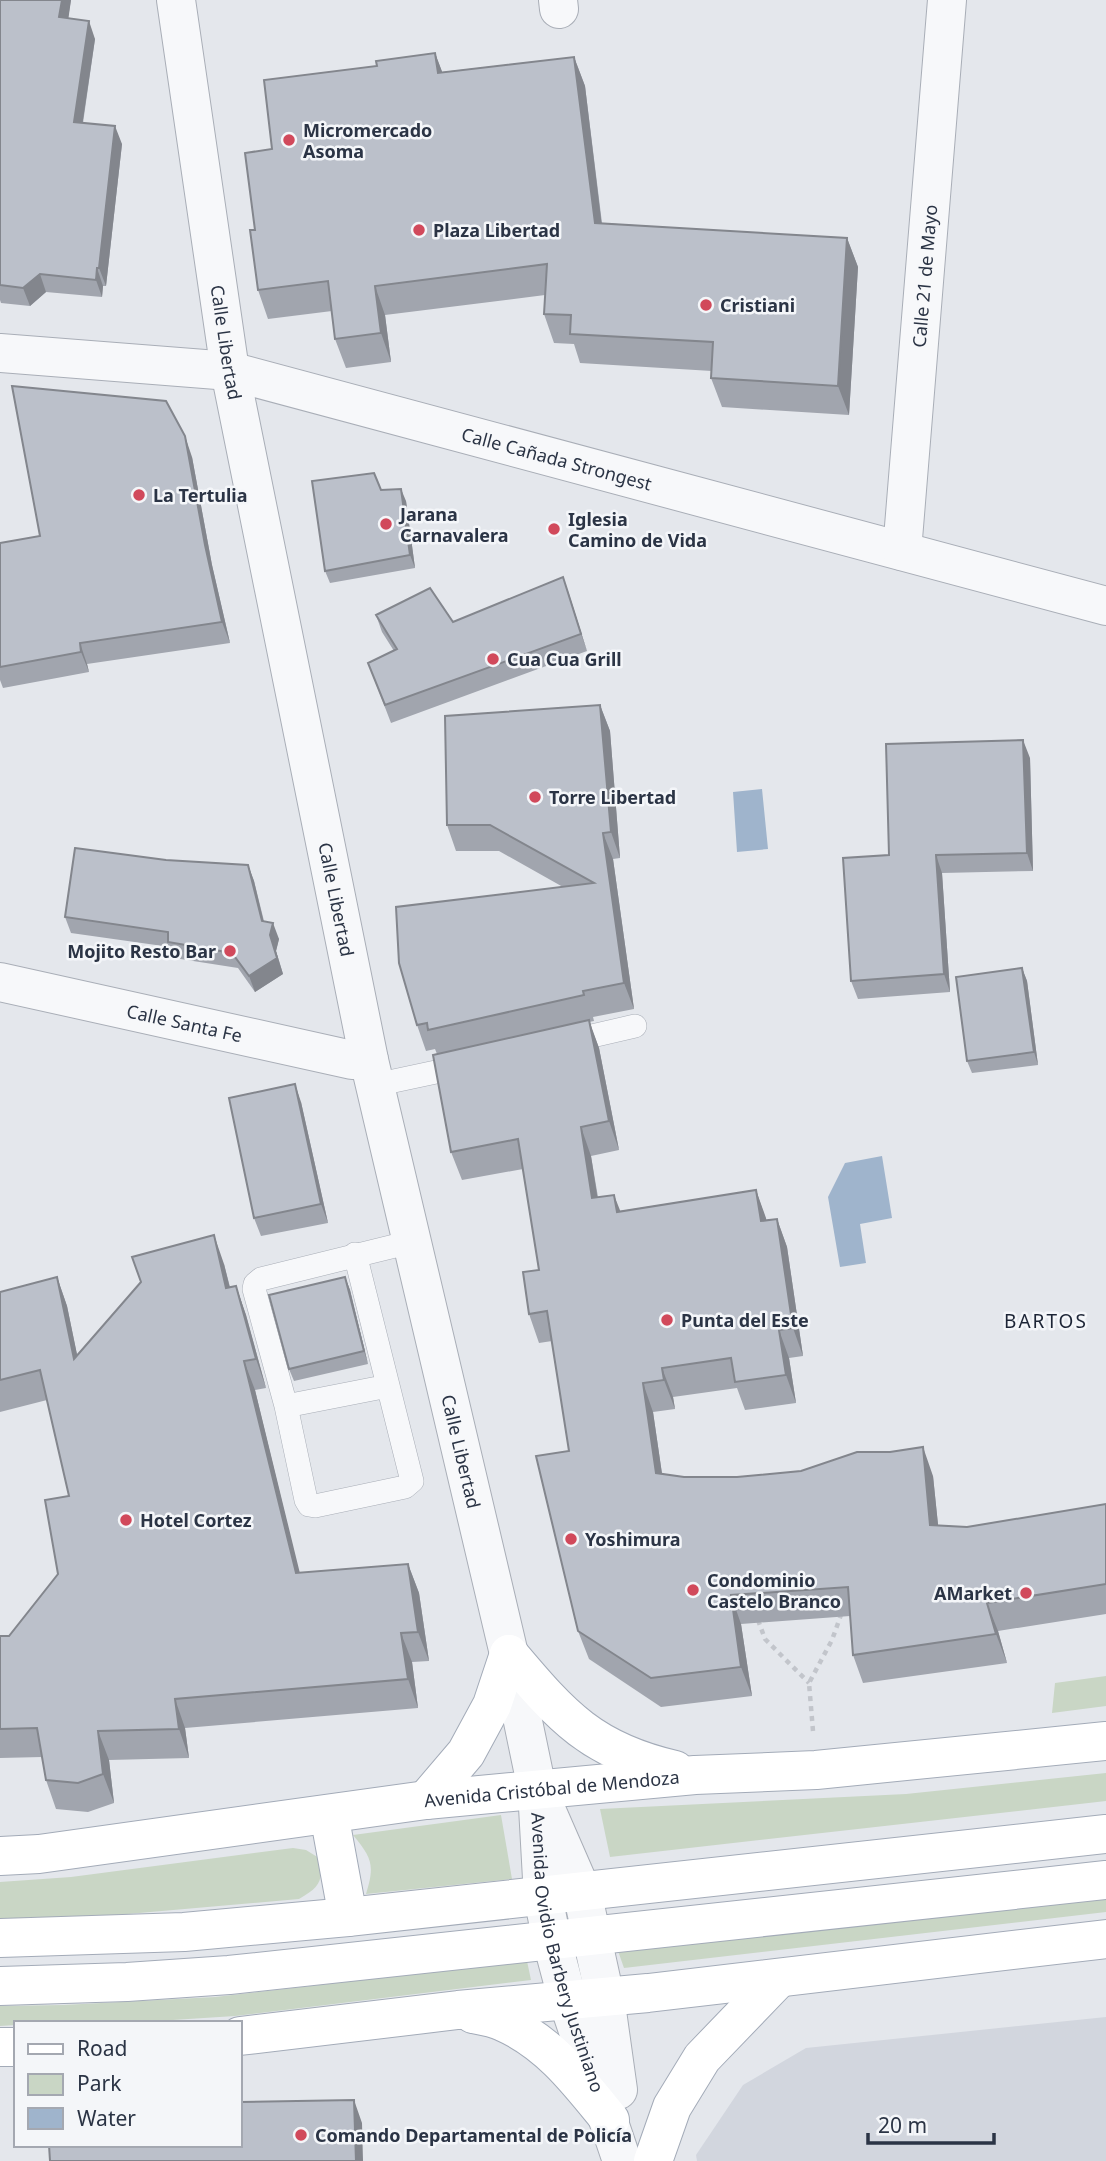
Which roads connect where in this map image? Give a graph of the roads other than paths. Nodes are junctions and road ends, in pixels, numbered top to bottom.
1 (176, 0) edge
2 (947, 0) edge
3 (0, 353) edge
4 (230, 371) junction
5 (902, 551) junction
6 (1106, 606) edge
7 (0, 982) edge
8 (635, 1026) dead end
9 (543, 1047) edge
10 (491, 1060) edge
11 (372, 1072) junction
12 (411, 1242) junction
13 (355, 1254) junction
14 (388, 1386) junction
15 (286, 1406) junction
16 (509, 1654) junction
17 (1106, 1741) edge
18 (695, 1775) junction
19 (537, 1789) junction
20 (426, 1800) junction
21 (329, 1814) junction
22 (1106, 1834) edge
23 (0, 1856) edge
24 (1106, 1880) edge
25 (582, 1892) junction
26 (543, 1897) junction
27 (348, 1917) junction
28 (591, 1936) junction
29 (0, 1938) edge
30 (1106, 1938) edge
31 (552, 1941) junction
32 (779, 1978) junction
33 (0, 1986) edge
34 (587, 1999) junction
35 (458, 2010) junction
36 (242, 2036) edge
37 (616, 2148) edge
38 (653, 2161) edge

1 - 4 street, Calle Libertad
2 - 5 street, Calle 21 de Mayo
3 - 4 street, Calle Cañada Strongest
4 - 5 street, Calle Cañada Strongest
4 - 11 street, Calle Libertad
5 - 6 street, Calle Cañada Strongest
7 - 11 street, Calle Santa Fe
8 - 9 lane
10 - 11 lane
11 - 12 street, Calle Libertad
12 - 13 lane
12 - 16 street, Calle Libertad
13 - 14 lane
13 - 15 lane
14 - 15 lane
14 - 15 lane
16 - 18 main road
16 - 19 street, Calle Libertad
16 - 20 main road
17 - 18 main road, Avenida Cristóbal de Mendoza
18 - 19 main road, Avenida Cristóbal de Mendoza
19 - 20 main road, Avenida Cristóbal de Mendoza
19 - 25 street, Avenida Ovidio Barbery Justiniano
19 - 26 street, Avenida Ovidio Barbery Justiniano
20 - 21 main road, Avenida Cristóbal de Mendoza
21 - 23 main road, Avenida Cristóbal de Mendoza
21 - 27 main road
22 - 25 main road
24 - 28 main road
25 - 26 main road
25 - 28 street, Avenida Ovidio Barbery Justiniano
26 - 27 main road
26 - 31 street, Avenida Ovidio Barbery Justiniano
27 - 29 main road
28 - 31 main road
28 - 34 street, Avenida Ovidio Barbery Justiniano
30 - 32 main road
31 - 33 main road
31 - 34 street, Avenida Ovidio Barbery Justiniano
32 - 34 main road
32 - 38 main road
34 - 35 main road
34 - 37 street, Avenida Ovidio Barbery Justiniano
35 - 36 main road
35 - 37 main road

